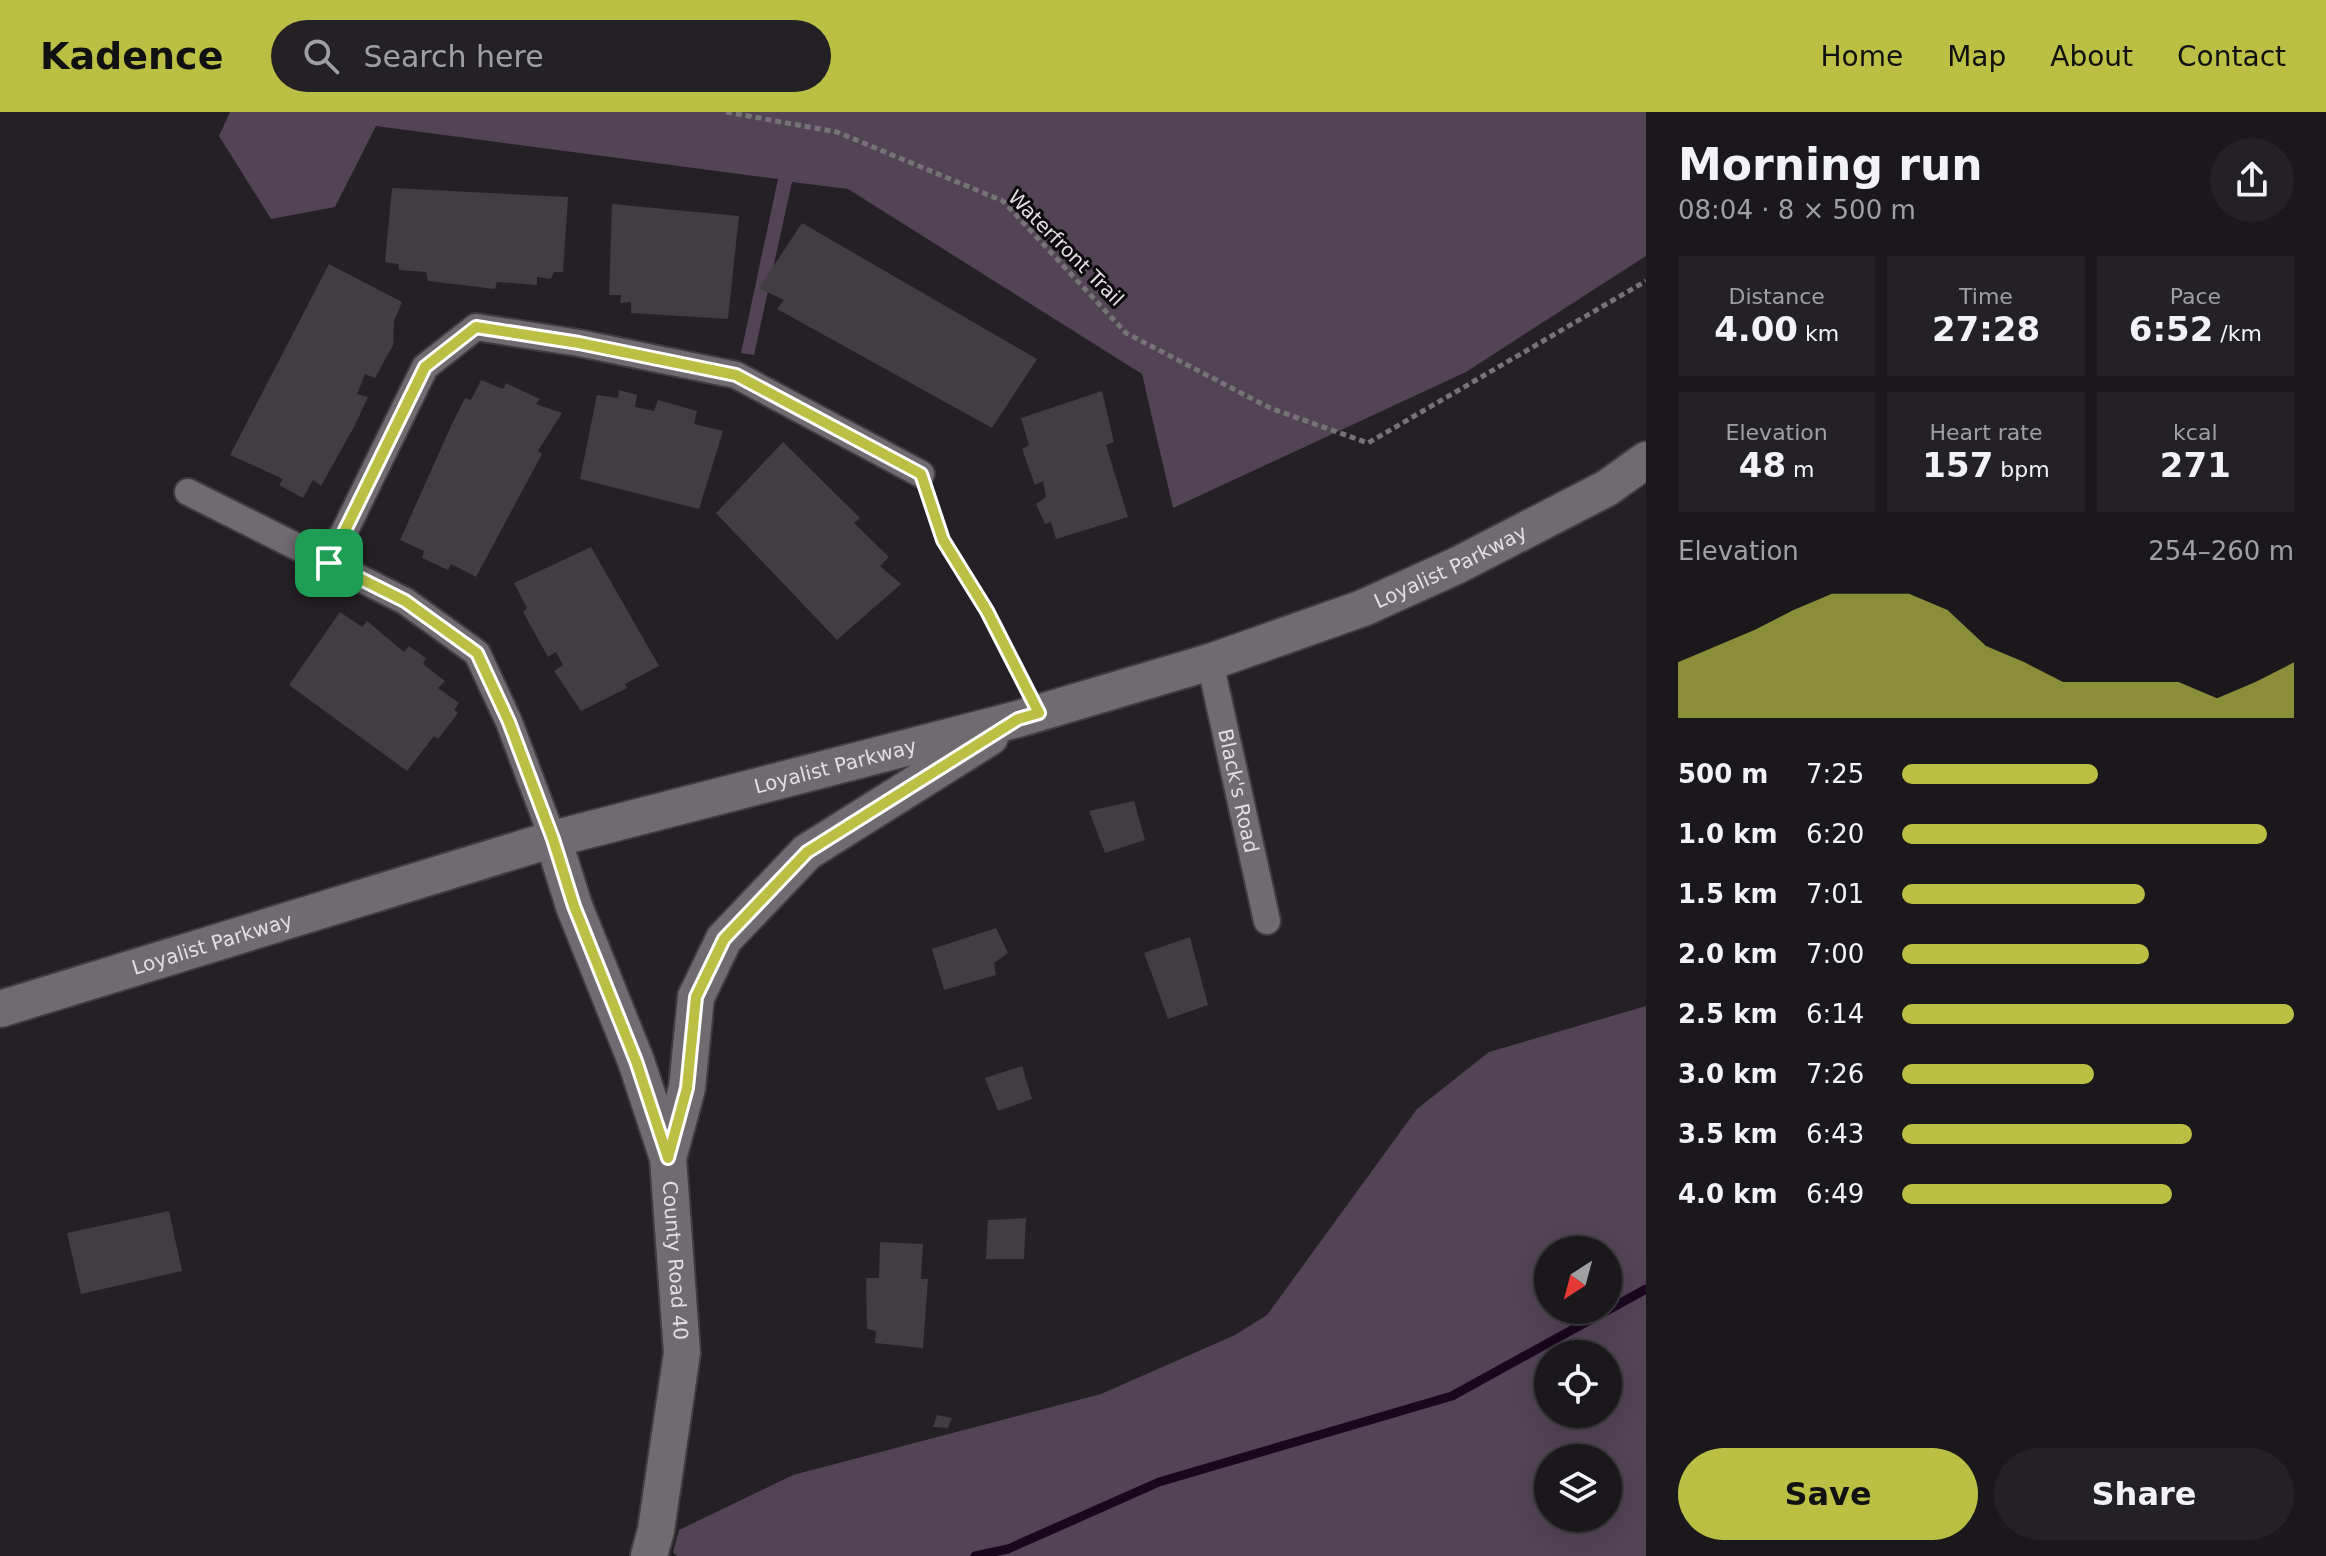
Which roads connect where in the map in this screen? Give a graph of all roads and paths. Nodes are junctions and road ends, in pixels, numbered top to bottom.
1 (726, 112) edge
2 (1646, 281) edge
3 (1646, 460) edge
4 (921, 474) joint
5 (188, 492) dead end
6 (329, 563) junction
7 (1210, 662) junction
8 (1029, 716) junction
9 (553, 839) junction
10 (1267, 921) dead end
11 (0, 1009) edge
12 (668, 1158) junction
13 (649, 1556) edge

1 - 2 path, Waterfront Trail
3 - 7 main road, Loyalist Parkway
4 - 6 street
4 - 8 lane
5 - 6 street
6 - 9 street
7 - 8 main road, Loyalist Parkway
7 - 10 street, Black's Road
8 - 9 main road, Loyalist Parkway
8 - 12 main road
9 - 11 main road, Loyalist Parkway
9 - 12 main road, County Road 40
12 - 13 main road, County Road 40

